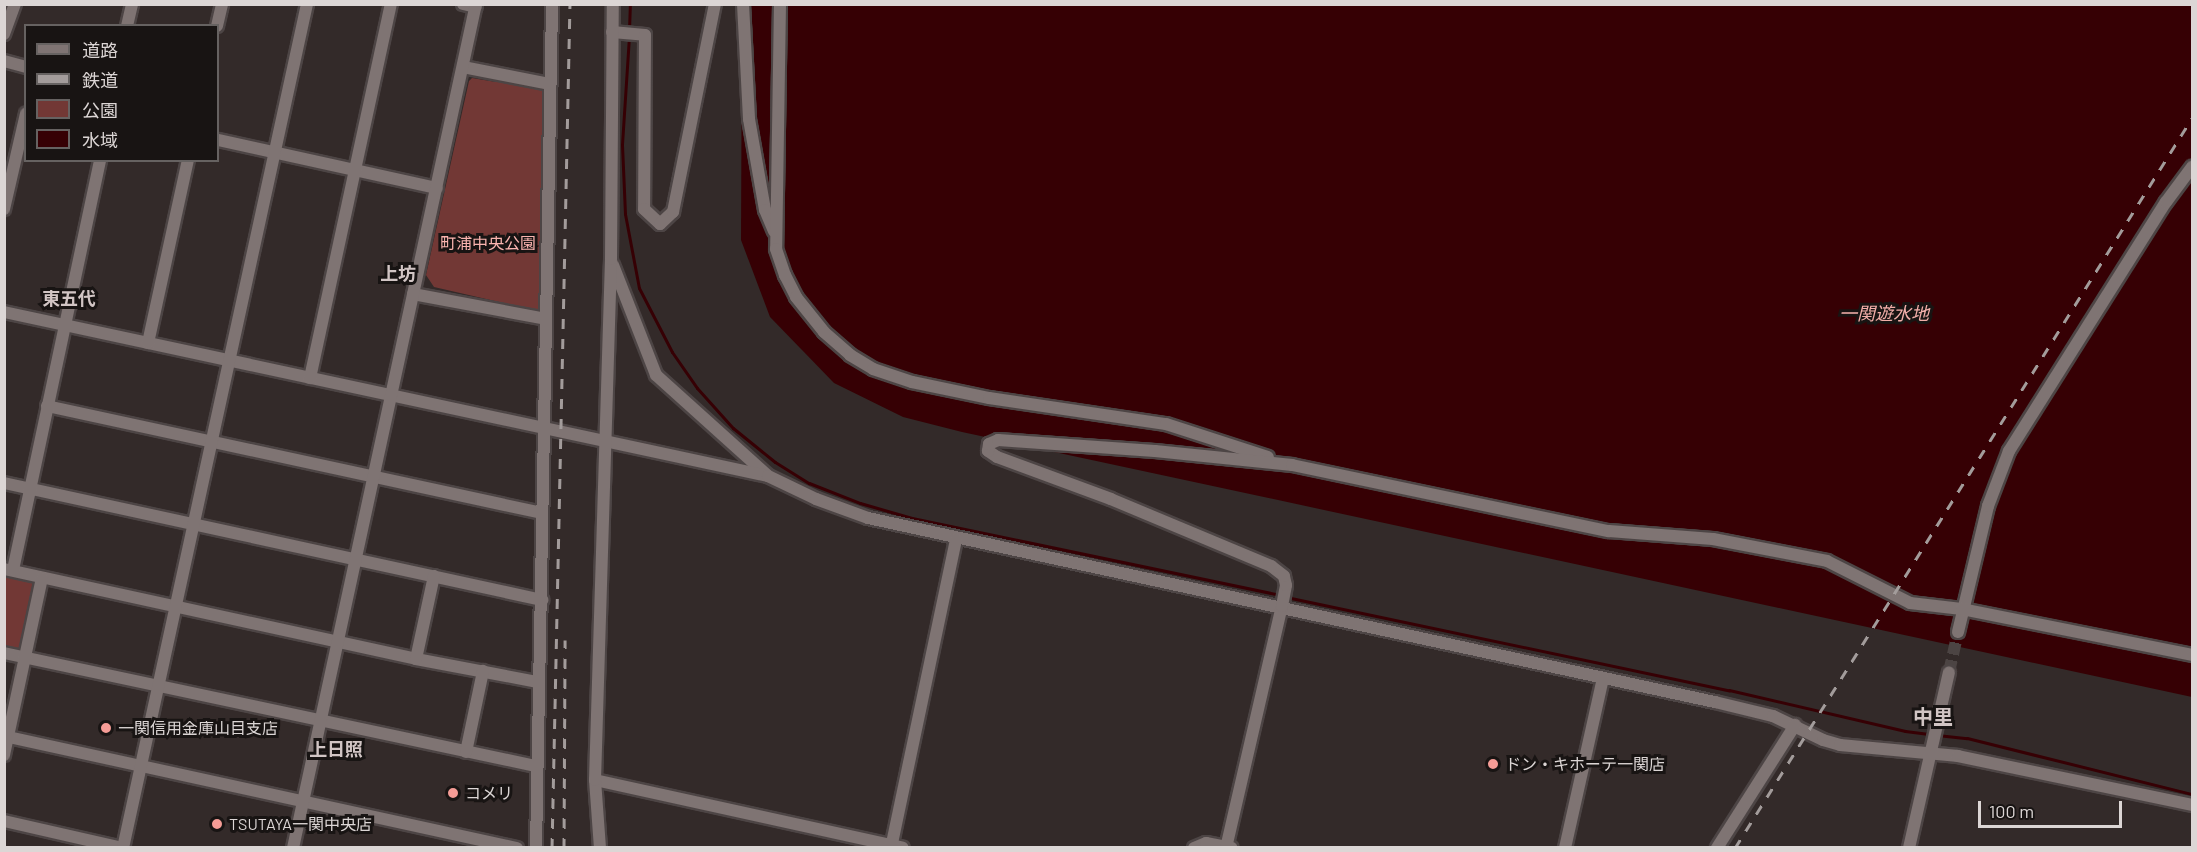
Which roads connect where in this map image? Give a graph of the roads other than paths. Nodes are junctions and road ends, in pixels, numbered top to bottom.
1 (15, 4) edge
2 (132, 4) edge
3 (222, 4) edge
4 (307, 4) edge
5 (391, 4) edge
6 (552, 4) edge
7 (613, 4) edge
8 (715, 4) edge
9 (743, 4) edge
10 (780, 4) edge
11 (472, 6) edge
12 (127, 24) edge
13 (217, 24) edge
14 (616, 32) junction
15 (4, 34) edge
16 (4, 61) edge
17 (24, 67) edge
18 (463, 67) junction
19 (550, 84) junction
20 (24, 123) edge
21 (219, 140) edge
22 (275, 153) junction
23 (100, 162) edge
24 (188, 162) edge
25 (2193, 167) edge
26 (356, 170) junction
27 (437, 188) junction
28 (4, 209) edge
29 (776, 236) junction
30 (610, 259) junction
31 (413, 294) junction
32 (4, 312) edge
33 (546, 319) junction
34 (65, 325) junction
35 (148, 344) junction
36 (230, 362) junction
37 (310, 378) junction
38 (392, 396) junction
39 (47, 406) junction
40 (544, 427) junction
41 (211, 442) junction
42 (604, 443) junction
43 (1292, 465) junction
44 (768, 476) junction
45 (374, 477) junction
46 (4, 483) edge
47 (30, 488) junction
48 (542, 513) junction
49 (194, 525) junction
50 (956, 539) junction
51 (356, 558) junction
52 (9, 570) edge
53 (434, 576) junction
54 (42, 578) junction
55 (542, 600) junction
56 (1282, 604) junction
57 (176, 606) junction
58 (1962, 609) junction
59 (1958, 632) tunnel mouth
60 (338, 642) junction
61 (4, 653) edge
62 (2193, 655) edge
63 (25, 657) junction
64 (416, 659) junction
65 (483, 671) junction
66 (1949, 672) tunnel mouth
67 (1604, 678) junction
68 (538, 682) junction
69 (159, 685) junction
70 (321, 721) junction
71 (1795, 725) junction
72 (7, 737) edge
73 (466, 752) junction
74 (1932, 754) junction
75 (4, 755) edge
76 (142, 765) junction
77 (536, 766) junction
78 (595, 780) junction
79 (304, 802) junction
80 (2193, 805) edge
81 (4, 821) edge
82 (895, 847) edge
83 (1228, 847) edge
84 (123, 848) edge
85 (293, 848) edge
86 (517, 848) edge
87 (536, 848) edge
88 (600, 848) edge
89 (1194, 848) edge
90 (1565, 848) edge
91 (1717, 848) edge
92 (1909, 848) edge

1 - 15 street
2 - 12 street
3 - 13 street
4 - 22 street
5 - 26 street
6 - 19 street
7 - 14 street
8 - 14 street
9 - 29 street
10 - 29 street
11 - 18 street
14 - 30 street
16 - 17 street
18 - 19 street
18 - 27 street
19 - 33 street
20 - 28 street
21 - 22 street
22 - 26 street
22 - 36 street
23 - 34 street
24 - 35 street
25 - 58 street
26 - 27 street
26 - 37 street
27 - 31 street
29 - 43 street
30 - 42 street
30 - 44 street
31 - 33 street
31 - 38 street
32 - 34 street
33 - 40 street
34 - 35 street
34 - 39 street
35 - 36 street
36 - 37 street
36 - 41 street
37 - 38 street
38 - 40 street
38 - 45 street
39 - 41 street
39 - 47 street
40 - 42 street
40 - 48 street
41 - 45 street
41 - 49 street
42 - 44 street
42 - 78 street
43 - 56 street
43 - 58 street
44 - 50 street
45 - 48 street
45 - 51 street
46 - 47 street
47 - 49 street
47 - 52 street
48 - 55 street
49 - 51 street
49 - 57 street
50 - 56 street
50 - 82 street
51 - 53 street
51 - 60 street
52 - 54 street
53 - 55 street
53 - 64 street
54 - 57 street
54 - 63 street
55 - 68 street
56 - 67 street
56 - 83 street
57 - 60 street
57 - 69 street
58 - 59 street
58 - 62 street
60 - 64 street
60 - 70 street
61 - 63 street
63 - 69 street
63 - 72 street
64 - 65 street
65 - 68 street
65 - 73 street
66 - 74 street
67 - 71 street
67 - 90 street
68 - 77 street
69 - 70 street
69 - 76 street
70 - 73 street
70 - 79 street
71 - 74 street
71 - 91 street
72 - 75 street
72 - 76 street
73 - 77 street
74 - 80 street
74 - 92 street
76 - 79 street
76 - 84 street
77 - 87 street
78 - 82 street
78 - 88 street
79 - 85 street
79 - 86 street
81 - 84 street
83 - 89 street

